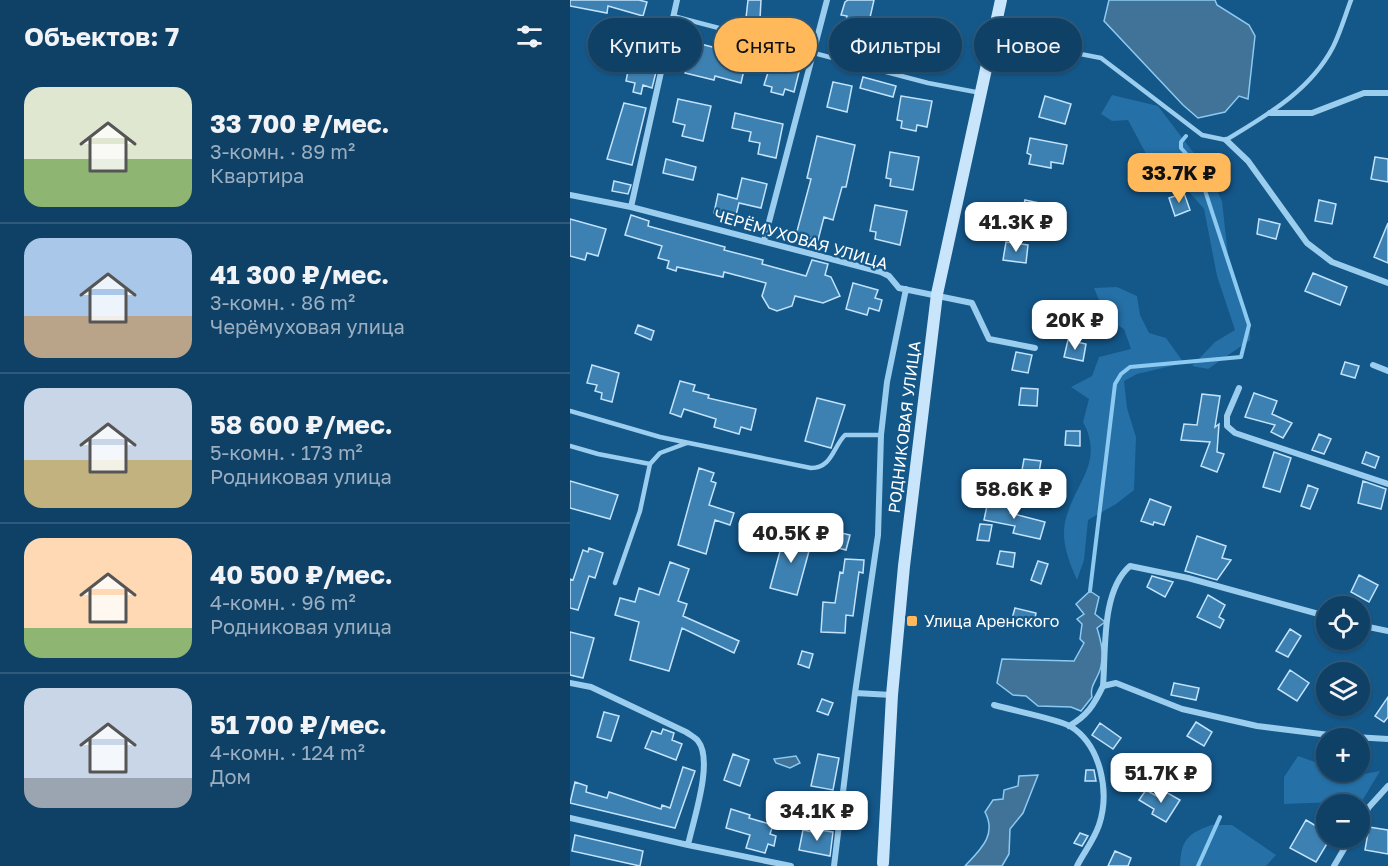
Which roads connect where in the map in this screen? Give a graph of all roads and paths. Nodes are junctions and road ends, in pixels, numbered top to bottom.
1 (677, 0) edge
2 (827, 0) edge
3 (1001, 0) edge
4 (1351, 0) edge
5 (673, 16) junction
6 (997, 18) edge
7 (714, 27) edge
8 (817, 45) edge
9 (1082, 54) edge
10 (817, 55) edge
11 (810, 72) edge
12 (986, 72) edge
13 (981, 93) junction
14 (1388, 93) edge
15 (1270, 113) junction
16 (1226, 140) junction
17 (570, 195) edge
18 (630, 207) junction
19 (764, 241) junction
20 (1388, 283) edge
21 (906, 289) junction
22 (937, 294) junction
23 (1035, 348) dead end
24 (1373, 365) dead end
25 (1388, 371) edge
26 (1239, 388) dead end
27 (570, 411) edge
28 (881, 435) junction
29 (690, 443) junction
30 (570, 446) edge
31 (650, 464) junction
32 (1388, 483) edge
33 (615, 583) dead end
34 (1316, 613) edge
35 (1370, 627) edge
36 (1388, 631) edge
37 (570, 683) edge
38 (1103, 686) junction
39 (855, 693) junction
40 (892, 695) junction
41 (994, 705) dead end
42 (1069, 726) junction
43 (1388, 739) edge
44 (1388, 786) edge
45 (1370, 806) edge
46 (570, 818) edge
47 (688, 845) junction
48 (1345, 848) edge
49 (882, 865) edge
50 (791, 866) edge
51 (834, 866) edge
52 (1077, 866) edge
53 (1334, 866) edge

1 - 5 street
2 - 8 street
3 - 6 main road, РОДНИКОВАЯ УЛИЦА
4 - 15 lane
5 - 7 lane
5 - 18 street
9 - 16 lane
10 - 13 lane
11 - 19 street
12 - 13 main road, РОДНИКОВАЯ УЛИЦА
13 - 22 main road, РОДНИКОВАЯ УЛИЦА
14 - 15 street
15 - 16 lane
16 - 20 street
17 - 18 street, ЧЕРЁМУХОВАЯ УЛИЦА
18 - 19 street, ЧЕРЁМУХОВАЯ УЛИЦА
19 - 21 street, ЧЕРЁМУХОВАЯ УЛИЦА
21 - 22 street, ЧЕРЁМУХОВАЯ УЛИЦА
21 - 28 street, РОДНИКОВАЯ УЛИЦА
22 - 23 street, ЧЕРЁМУХОВАЯ УЛИЦА
22 - 40 main road, РОДНИКОВАЯ УЛИЦА
24 - 25 street
26 - 32 street
27 - 29 lane
28 - 29 lane
28 - 39 street, РОДНИКОВАЯ УЛИЦА
29 - 31 lane
30 - 31 lane
31 - 33 lane
34 - 38 street
35 - 36 street
37 - 47 street
38 - 42 street
38 - 43 street
39 - 40 street
39 - 51 street, РОДНИКОВАЯ УЛИЦА
40 - 49 main road, РОДНИКОВАЯ УЛИЦА
41 - 42 street
42 - 52 street
44 - 45 street
46 - 47 street
47 - 50 street
48 - 53 street

